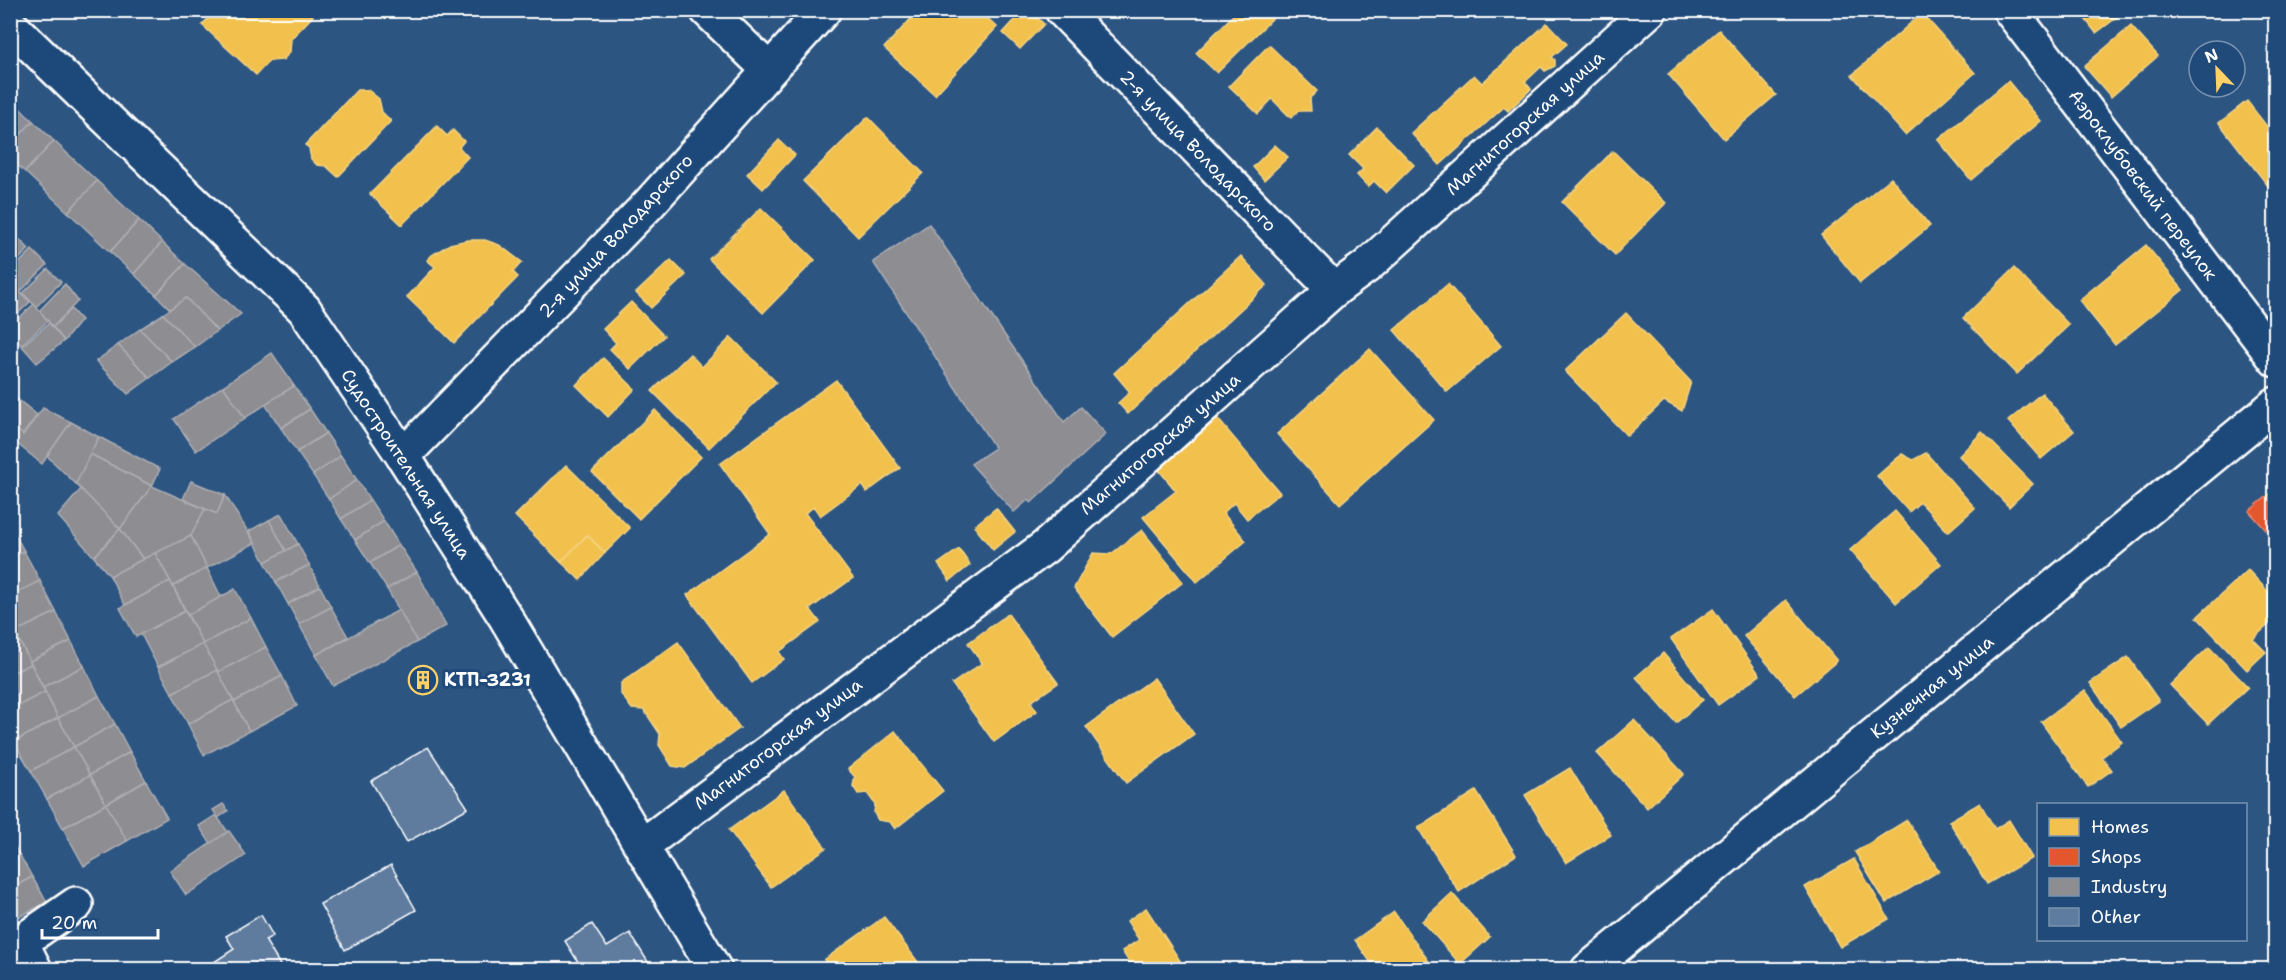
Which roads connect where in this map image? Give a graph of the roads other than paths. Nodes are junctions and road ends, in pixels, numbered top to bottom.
1 (707, 10) edge
2 (824, 10) edge
3 (1062, 10) edge
4 (1650, 10) edge
5 (2010, 10) edge
6 (10, 25) edge
7 (769, 69) junction
8 (1334, 290) junction
9 (2276, 360) edge
10 (2276, 404) edge
11 (403, 456) junction
12 (643, 845) junction
13 (76, 904) dead end
14 (35, 969) edge
15 (715, 969) edge
16 (1588, 969) edge

1 - 7 street
2 - 7 street, 2-я улица Володарского
3 - 8 street, 2-я улица Володарского
4 - 8 street, Магнитогорская улица
5 - 9 street, Аэроклубовский переулок
6 - 11 street, Судостроительная улица
7 - 11 street, 2-я улица Володарского
8 - 12 street, Магнитогорская улица
10 - 16 street, Кузнечная улица
11 - 12 street, Судостроительная улица
12 - 15 street, Судостроительная улица
13 - 14 street

